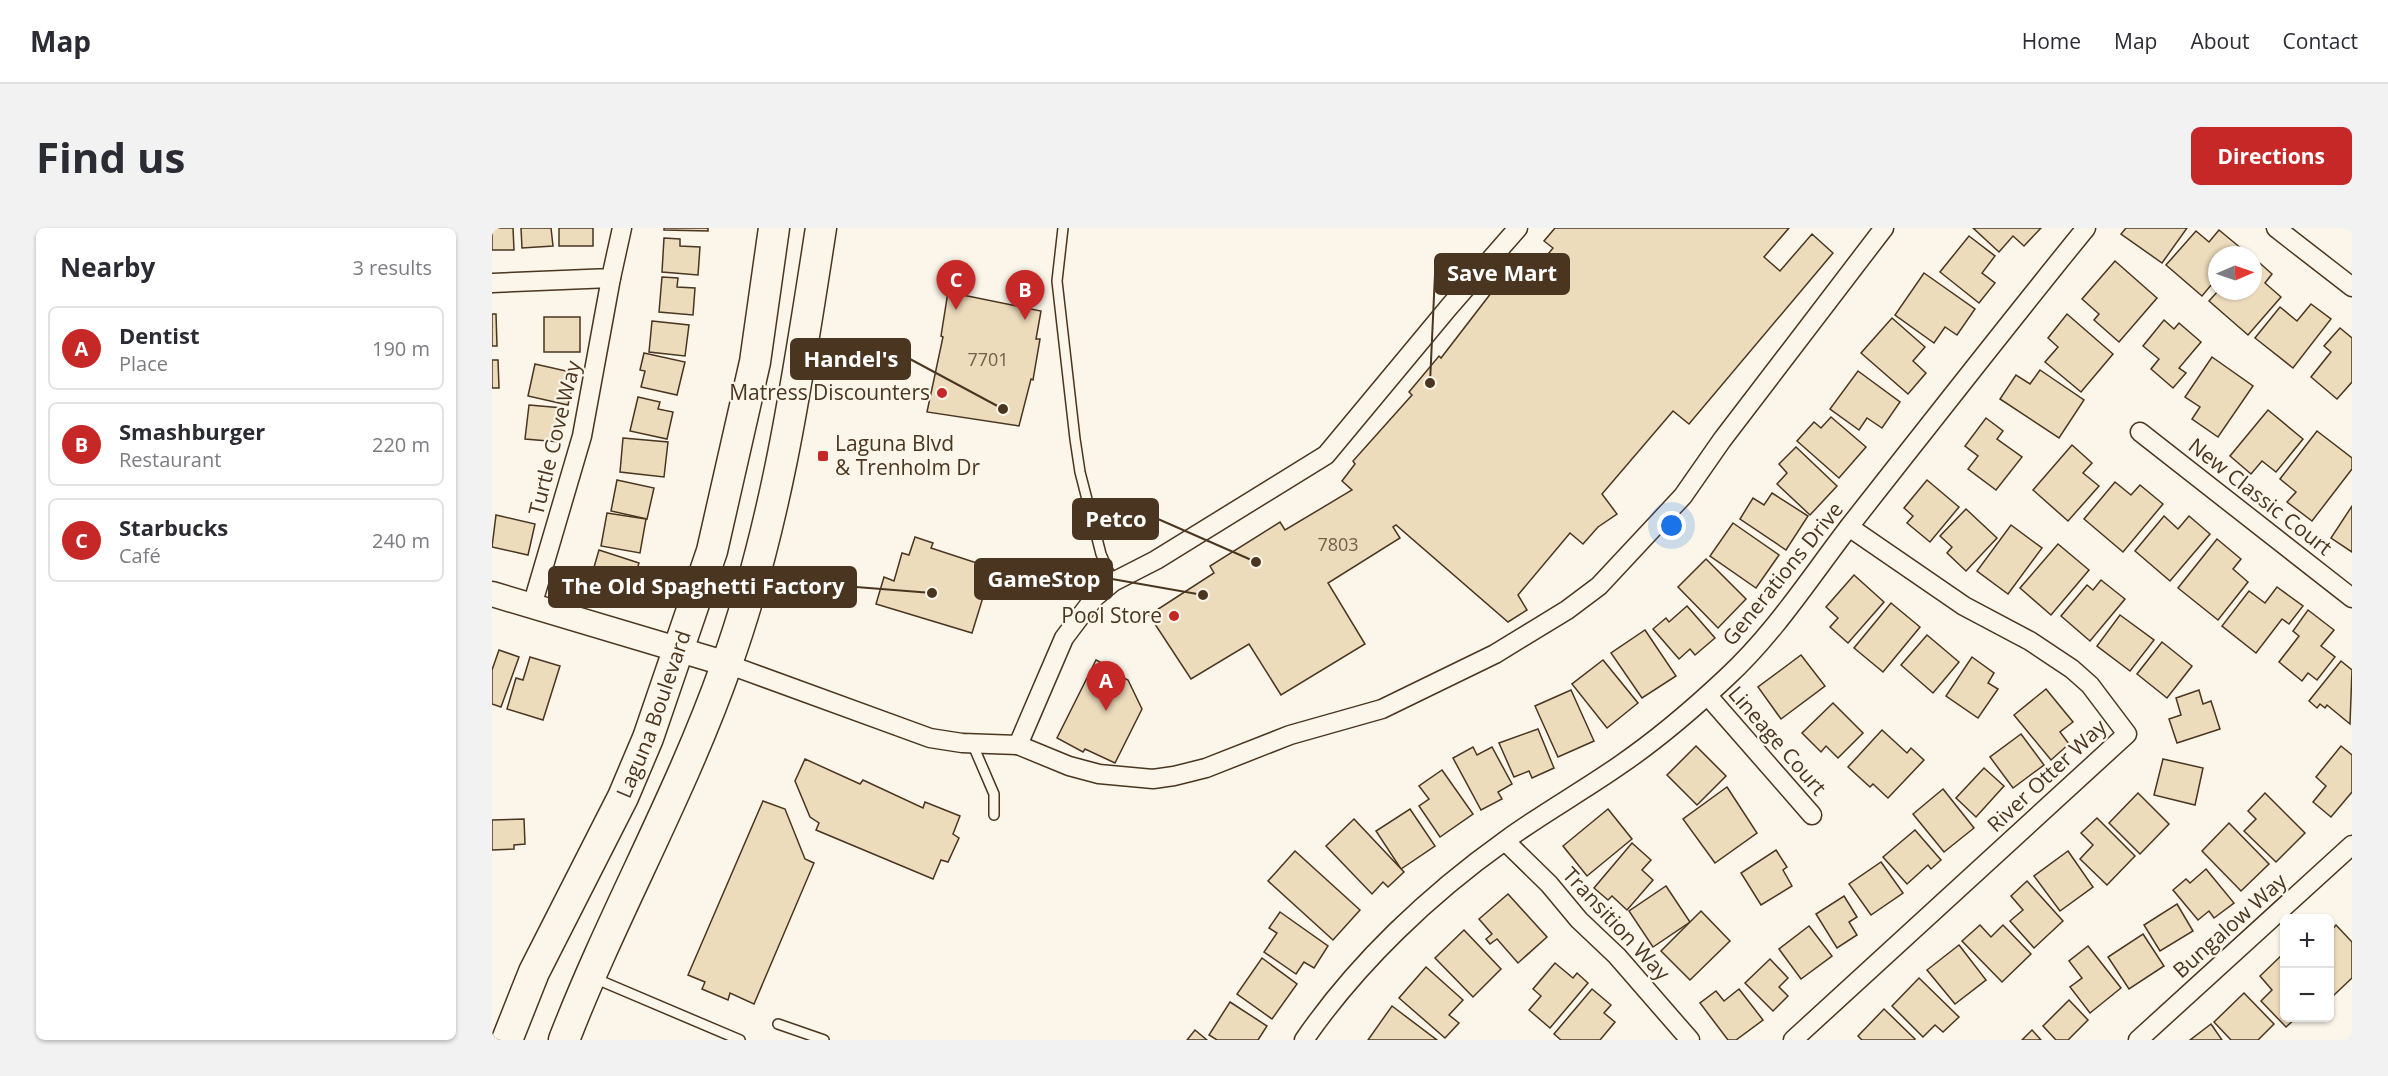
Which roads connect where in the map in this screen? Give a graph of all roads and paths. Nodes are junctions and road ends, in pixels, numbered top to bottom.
1 (622, 228) edge
2 (774, 228) edge
3 (821, 228) edge
4 (1063, 228) edge
5 (1518, 228) edge
6 (1884, 228) edge
7 (2086, 228) edge
8 (2276, 228) edge
9 (611, 278) junction
10 (492, 283) edge
11 (2352, 287) edge
12 (2140, 432) dead end
13 (1849, 527) junction
14 (1113, 582) junction
15 (492, 594) edge
16 (2352, 598) edge
17 (532, 606) junction
18 (677, 648) junction
19 (727, 664) junction
20 (1708, 696) junction
21 (972, 743) junction
22 (1018, 745) junction
23 (1812, 815) dead end
24 (994, 816) dead end
25 (1504, 841) junction
26 (2352, 845) edge
27 (589, 975) junction
28 (778, 1023) dead end
29 (507, 1040) edge
30 (564, 1040) edge
31 (740, 1040) edge
32 (824, 1040) edge
33 (1304, 1040) edge
34 (1690, 1040) edge
35 (1793, 1040) edge
36 (2138, 1040) edge

1 - 9 street, Turtle Cove Way
2 - 18 main road, Laguna Boulevard
3 - 19 main road
4 - 14 lane
5 - 14 street
6 - 22 street
7 - 13 street, Generations Drive
8 - 11 street
9 - 10 street
9 - 17 street, Turtle Cove Way
12 - 16 street, New Classic Court
13 - 20 street, Generations Drive
13 - 35 street, River Otter Way
14 - 22 street
15 - 17 street
17 - 18 street
18 - 19 street
18 - 29 main road, Laguna Boulevard
19 - 21 street
19 - 27 main road
20 - 23 street, Lineage Court
20 - 25 street, Generations Drive
21 - 22 street
21 - 24 lane
25 - 33 street, Generations Drive
25 - 34 street, Transition Way
26 - 36 street, Bungalow Way
27 - 30 main road
27 - 31 lane
28 - 32 lane

